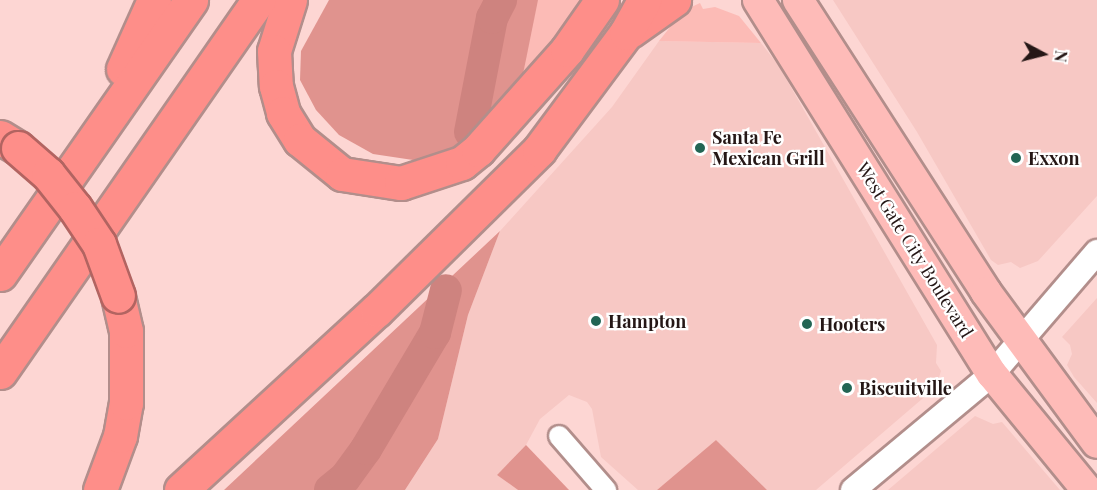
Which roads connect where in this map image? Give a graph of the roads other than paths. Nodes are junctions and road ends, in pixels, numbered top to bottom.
1 (154, 0) edge
2 (191, 0) edge
3 (260, 0) edge
4 (290, 0) edge
5 (602, 0) edge
6 (645, 0) edge
7 (674, 0) edge
8 (758, 0) edge
9 (798, 0) edge
10 (626, 33) junction
11 (9, 143) edge
12 (61, 188) junction
13 (1097, 252) edge
14 (0, 274) edge
15 (1021, 340) junction
16 (0, 372) edge
17 (992, 374) junction
18 (559, 436) dead end
19 (1097, 443) edge
20 (100, 490) edge
21 (181, 490) edge
22 (606, 490) edge
23 (854, 490) edge
24 (1087, 490) edge

1 - 12 highway
2 - 12 highway
3 - 16 highway
4 - 5 highway
6 - 10 highway
7 - 10 highway
8 - 17 main road, West Gate City Boulevard
9 - 15 main road, West Gate City Boulevard
10 - 21 highway
11 - 20 highway, bridge
12 - 14 highway
13 - 15 street
15 - 17 street
15 - 19 main road, West Gate City Boulevard
17 - 23 street
17 - 24 main road, West Gate City Boulevard
18 - 22 street

